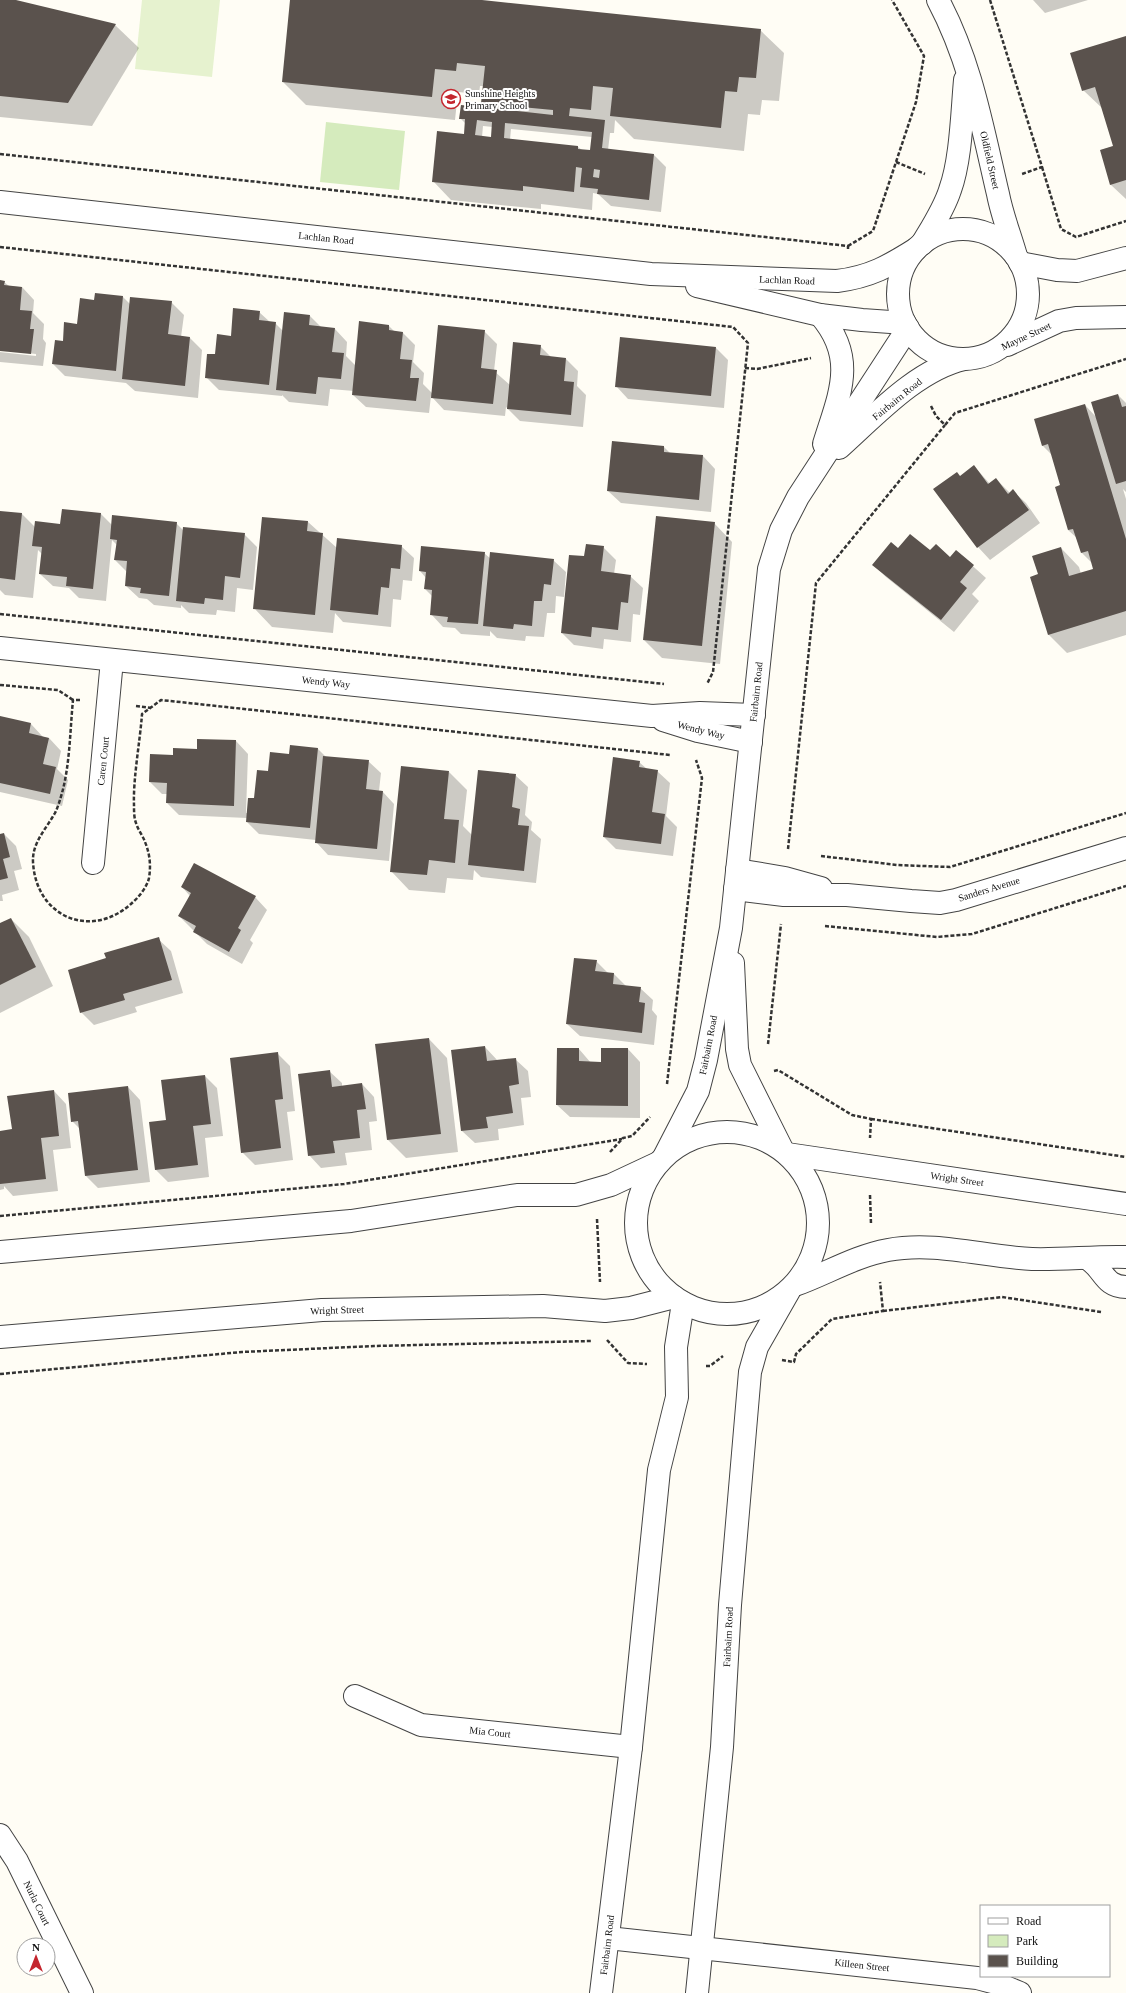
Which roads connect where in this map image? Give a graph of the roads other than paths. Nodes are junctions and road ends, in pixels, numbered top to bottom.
1 (938, 0) edge
2 (966, 63) junction
3 (0, 202) edge
4 (919, 247) junction
5 (1126, 258) edge
6 (1018, 260) junction
7 (651, 274) junction
8 (820, 315) junction
9 (1126, 317) edge
10 (906, 325) junction
11 (996, 350) junction
12 (967, 359) junction
13 (817, 468) junction
14 (0, 648) edge
15 (112, 660) junction
16 (754, 715) junction
17 (652, 716) junction
18 (751, 742) junction
19 (1126, 848) edge
20 (93, 863) dead end
21 (736, 879) junction
22 (731, 928) junction
23 (785, 1151) junction
24 (662, 1159) junction
25 (1126, 1204) edge
26 (0, 1252) edge
27 (1126, 1257) edge
28 (1086, 1258) junction
29 (1126, 1287) edge
30 (792, 1288) junction
31 (679, 1300) junction
32 (0, 1337) edge
33 (355, 1696) dead end
34 (631, 1747) junction
35 (0, 1835) edge
36 (608, 1938) junction
37 (702, 1947) junction
38 (82, 1993) edge
39 (602, 1993) edge
40 (697, 1993) edge
41 (1020, 1993) edge

1 - 2 street, Oldfield Street
2 - 4 street, Oldfield Street
2 - 6 street, Oldfield Street
3 - 7 street, Lachlan Road
4 - 6 street
4 - 7 street, Lachlan Road
4 - 10 street
5 - 6 street
6 - 11 street
7 - 8 street, Lachlan Road
8 - 10 street, Lachlan Road
8 - 13 street, Fairbairn Road
9 - 11 street, Mayne Street
10 - 12 street
10 - 13 street, Fairbairn Road
11 - 12 street
12 - 13 street, Fairbairn Road
13 - 16 street, Fairbairn Road
14 - 15 street, Wendy Way
15 - 17 street, Wendy Way
15 - 20 street, Caren Court
16 - 17 street, Wendy Way
16 - 18 street, Fairbairn Road
17 - 18 street, Wendy Way
18 - 21 street, Fairbairn Road
19 - 21 street, Sanders Avenue
21 - 22 street, Fairbairn Road
22 - 23 street, Fairbairn Road
22 - 24 street, Fairbairn Road
23 - 24 street
23 - 25 street, Wright Street
23 - 30 street
24 - 26 street
24 - 31 street, Fairbairn Road
27 - 28 street
28 - 29 street
28 - 30 street
30 - 31 street
30 - 37 street, Fairbairn Road
31 - 32 street, Wright Street
31 - 34 street, Fairbairn Road
33 - 34 street, Mia Court
34 - 36 street, Fairbairn Road
35 - 38 street, Nurla Court
36 - 37 street, Killeen Street
36 - 39 street, Fairbairn Road
37 - 40 street, Fairbairn Road
37 - 41 street, Killeen Street

